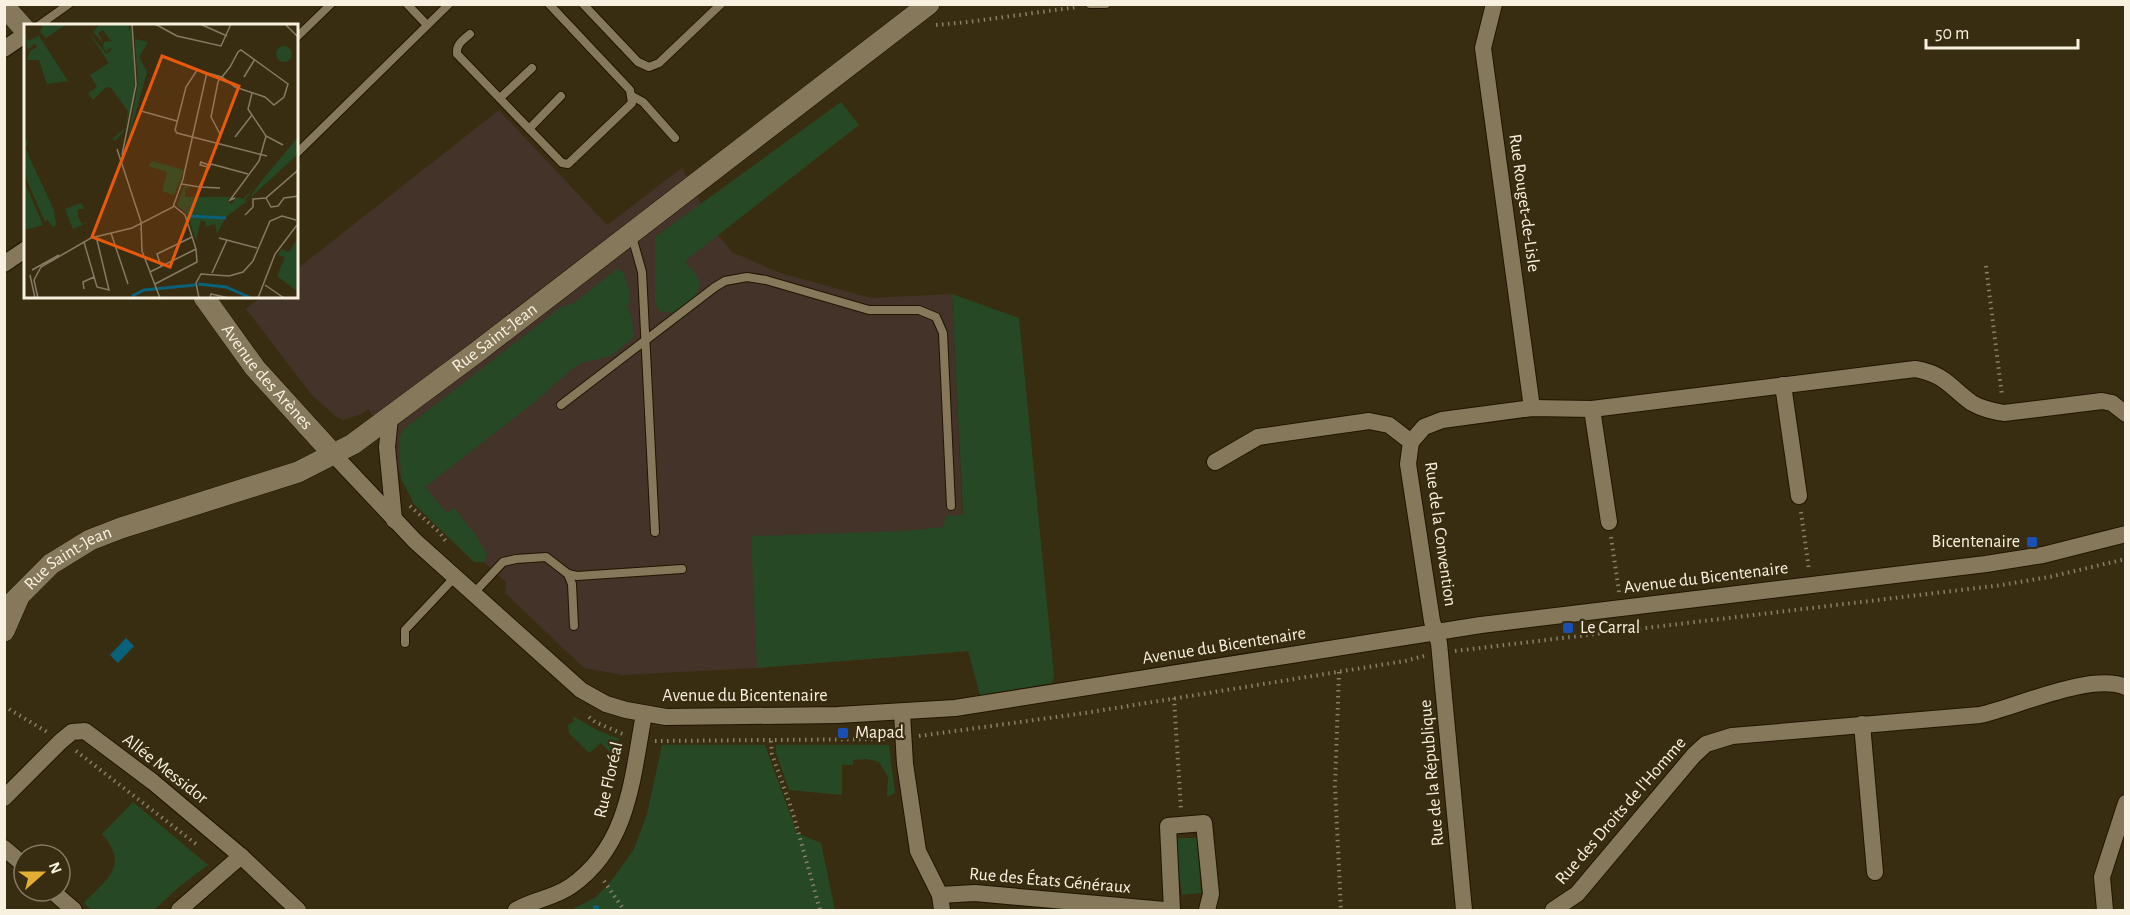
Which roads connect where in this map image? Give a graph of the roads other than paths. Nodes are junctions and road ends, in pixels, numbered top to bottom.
1 (69, 4) edge
2 (331, 4) edge
3 (407, 4) edge
4 (449, 4) edge
5 (549, 4) edge
6 (584, 4) edge
7 (720, 4) edge
8 (929, 4) edge
9 (1106, 4) edge
10 (1494, 4) edge
11 (1091, 5) edge
12 (4, 6) edge
13 (41, 24) edge
14 (427, 26) junction
15 (24, 30) edge
16 (24, 34) edge
17 (470, 34) dead end
18 (298, 35) edge
19 (4, 49) edge
20 (532, 68) dead end
21 (561, 96) dead end
22 (632, 96) junction
23 (500, 98) junction
24 (529, 129) junction
25 (675, 138) dead end
26 (298, 152) edge
27 (631, 233) junction
28 (24, 250) edge
29 (4, 264) edge
30 (205, 298) edge
31 (645, 342) junction
32 (1783, 385) junction
33 (561, 405) dead end
34 (1532, 408) junction
35 (1592, 409) junction
36 (2126, 414) edge
37 (390, 418) junction
38 (1411, 442) junction
39 (334, 455) junction
40 (1215, 462) dead end
41 (1799, 496) road end
42 (951, 506) dead end
43 (394, 520) junction
44 (1609, 522) road end
45 (655, 532) dead end
46 (2126, 534) edge
47 (681, 569) dead end
48 (568, 574) junction
49 (454, 578) junction
50 (473, 595) junction
51 (12, 603) edge
52 (574, 626) dead end
53 (4, 631) edge
54 (1436, 632) junction
55 (405, 643) dead end
56 (2126, 687) edge
57 (902, 713) junction
58 (644, 714) junction
59 (1862, 724) junction
60 (4, 798) edge
61 (2126, 803) edge
62 (241, 855) junction
63 (1875, 872) dead end
64 (941, 903) edge
65 (178, 910) edge
66 (298, 910) edge
67 (516, 910) edge
68 (1165, 910) edge
69 (1173, 910) edge
70 (1208, 910) edge
71 (1464, 910) edge
72 (1553, 910) edge
73 (2104, 910) edge

1 - 13 lane
2 - 18 lane
3 - 14 lane
4 - 14 lane
5 - 22 lane
6 - 7 lane
8 - 27 street, Rue Saint-Jean
9 - 11 lane
10 - 34 street, Rue Rouget-de-Lisle
12 - 15 street
14 - 26 lane
16 - 19 street
17 - 23 lane
20 - 23 lane
21 - 24 lane
22 - 24 lane
22 - 25 lane
23 - 24 lane
27 - 31 lane
27 - 37 street, Rue Saint-Jean
28 - 29 street
30 - 39 street, Avenue des Arènes
31 - 33 lane
31 - 42 lane
31 - 45 lane
32 - 35 street, Rue de la Convention
32 - 36 street, Rue de la Convention
32 - 41 street
34 - 35 street, Rue de la Convention
34 - 38 street, Rue de la Convention
35 - 44 street
37 - 39 street, Rue Saint-Jean
37 - 43 street
38 - 40 street, Rue de la Convention
38 - 54 street, Rue de la Convention
39 - 43 street, Avenue du Bicentenaire
39 - 51 street, Rue Saint-Jean
43 - 49 street, Avenue du Bicentenaire
46 - 54 street, Avenue du Bicentenaire
47 - 48 lane
48 - 50 lane
48 - 52 lane
49 - 50 street, Avenue du Bicentenaire
49 - 55 lane
50 - 58 street, Avenue du Bicentenaire
51 - 53 street, Rue Saint-Jean
54 - 57 street, Avenue du Bicentenaire
54 - 71 street, Rue de la République
56 - 59 street, Rue des Droits de l'Homme
57 - 58 street, Avenue du Bicentenaire
57 - 64 street, Rue des États Généraux
58 - 67 street, Rue Floréal
59 - 63 street
59 - 72 street, Rue des Droits de l'Homme
60 - 62 street, Allée Messidor
61 - 73 street
62 - 65 street
62 - 66 street, Allée Messidor
64 - 68 street, Rue des États Généraux
69 - 70 street

